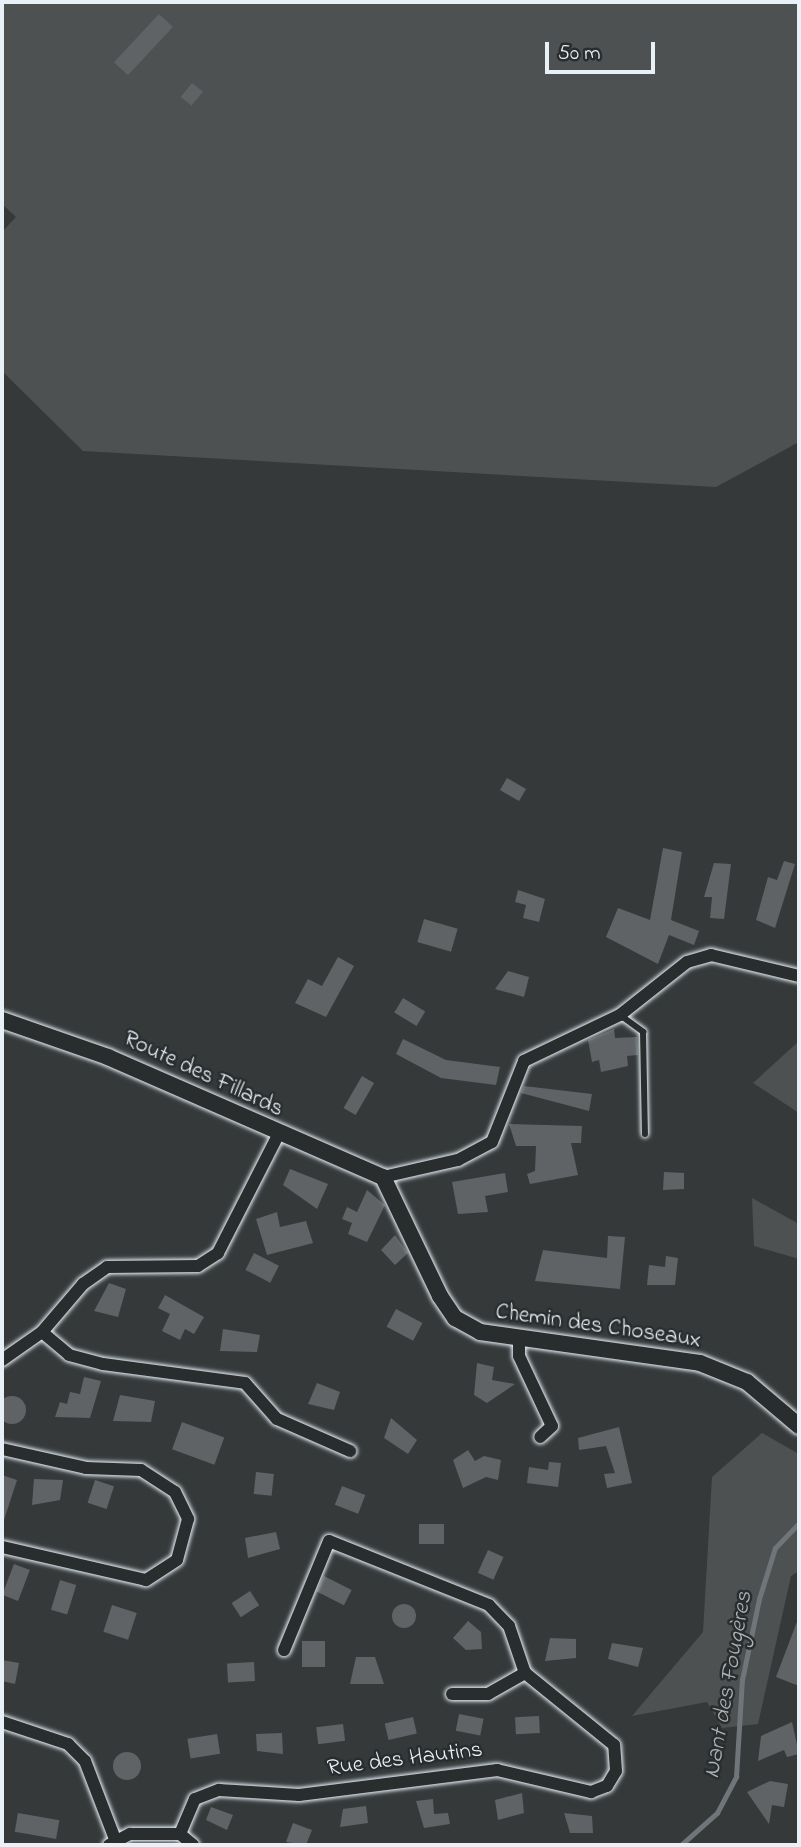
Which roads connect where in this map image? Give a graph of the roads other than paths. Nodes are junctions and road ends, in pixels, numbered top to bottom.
1 (799, 976) edge
2 (620, 1015) junction
3 (2, 1020) edge
4 (645, 1134) dead end
5 (278, 1135) junction
6 (383, 1177) junction
7 (41, 1332) junction
8 (519, 1339) junction
9 (2, 1360) edge
10 (799, 1426) edge
11 (540, 1437) dead end
12 (2, 1448) edge
13 (350, 1451) dead end
14 (2, 1547) edge
15 (284, 1650) dead end
16 (525, 1674) junction
17 (452, 1694) dead end
18 (2, 1722) edge
19 (180, 1834) junction
20 (112, 1842) edge
21 (193, 1845) edge

1 - 2 street
2 - 4 lane
2 - 6 street
3 - 5 street, Route des Fillards
5 - 6 street, Route des Fillards
5 - 7 street
6 - 8 street, Chemin des Choseaux
7 - 9 street
7 - 13 street
8 - 10 street, Chemin des Choseaux
8 - 11 street
12 - 14 street
15 - 16 street
16 - 17 street
16 - 19 street, Rue des Hautins
18 - 20 street
19 - 20 street
19 - 21 street

